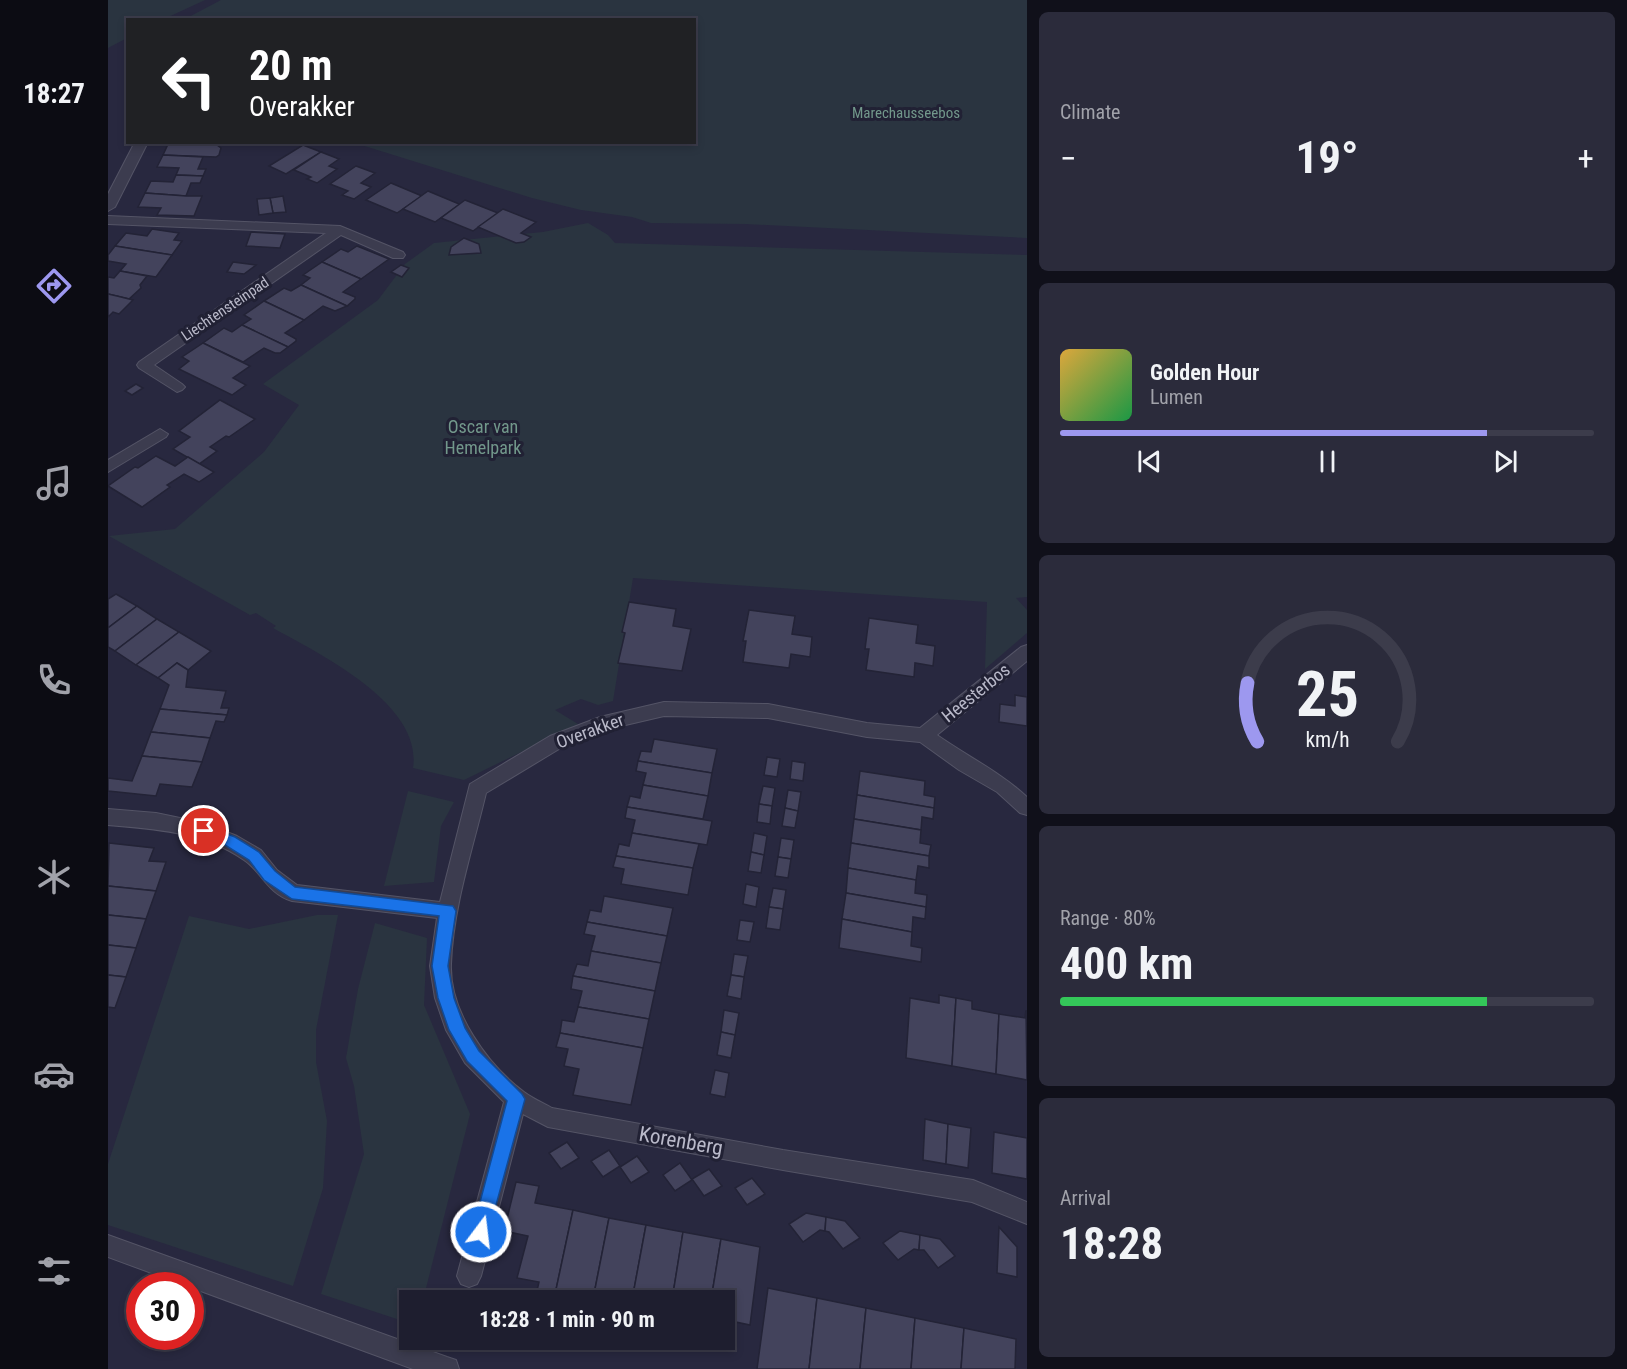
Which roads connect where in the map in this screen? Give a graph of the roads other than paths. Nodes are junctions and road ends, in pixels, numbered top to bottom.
1 (141, 144) edge
2 (108, 207) edge
3 (108, 220) edge
4 (340, 230) junction
5 (398, 255) dead end
6 (177, 387) dead end
7 (160, 435) dead end
8 (108, 467) edge
9 (1027, 651) edge
10 (924, 735) junction
11 (1027, 808) edge
12 (108, 817) edge
13 (448, 911) junction
14 (516, 1099) junction
15 (1027, 1213) edge
16 (108, 1246) edge
17 (469, 1276) dead end
18 (447, 1369) edge

1 - 2 street
3 - 4 street
4 - 5 street
4 - 6 street, Liechtensteinpad
7 - 8 street
9 - 10 street, Heesterbos
10 - 11 street
10 - 13 street, Overakker
12 - 13 street
13 - 14 street, Overakker
14 - 15 street, Korenberg
14 - 17 street
16 - 18 street

